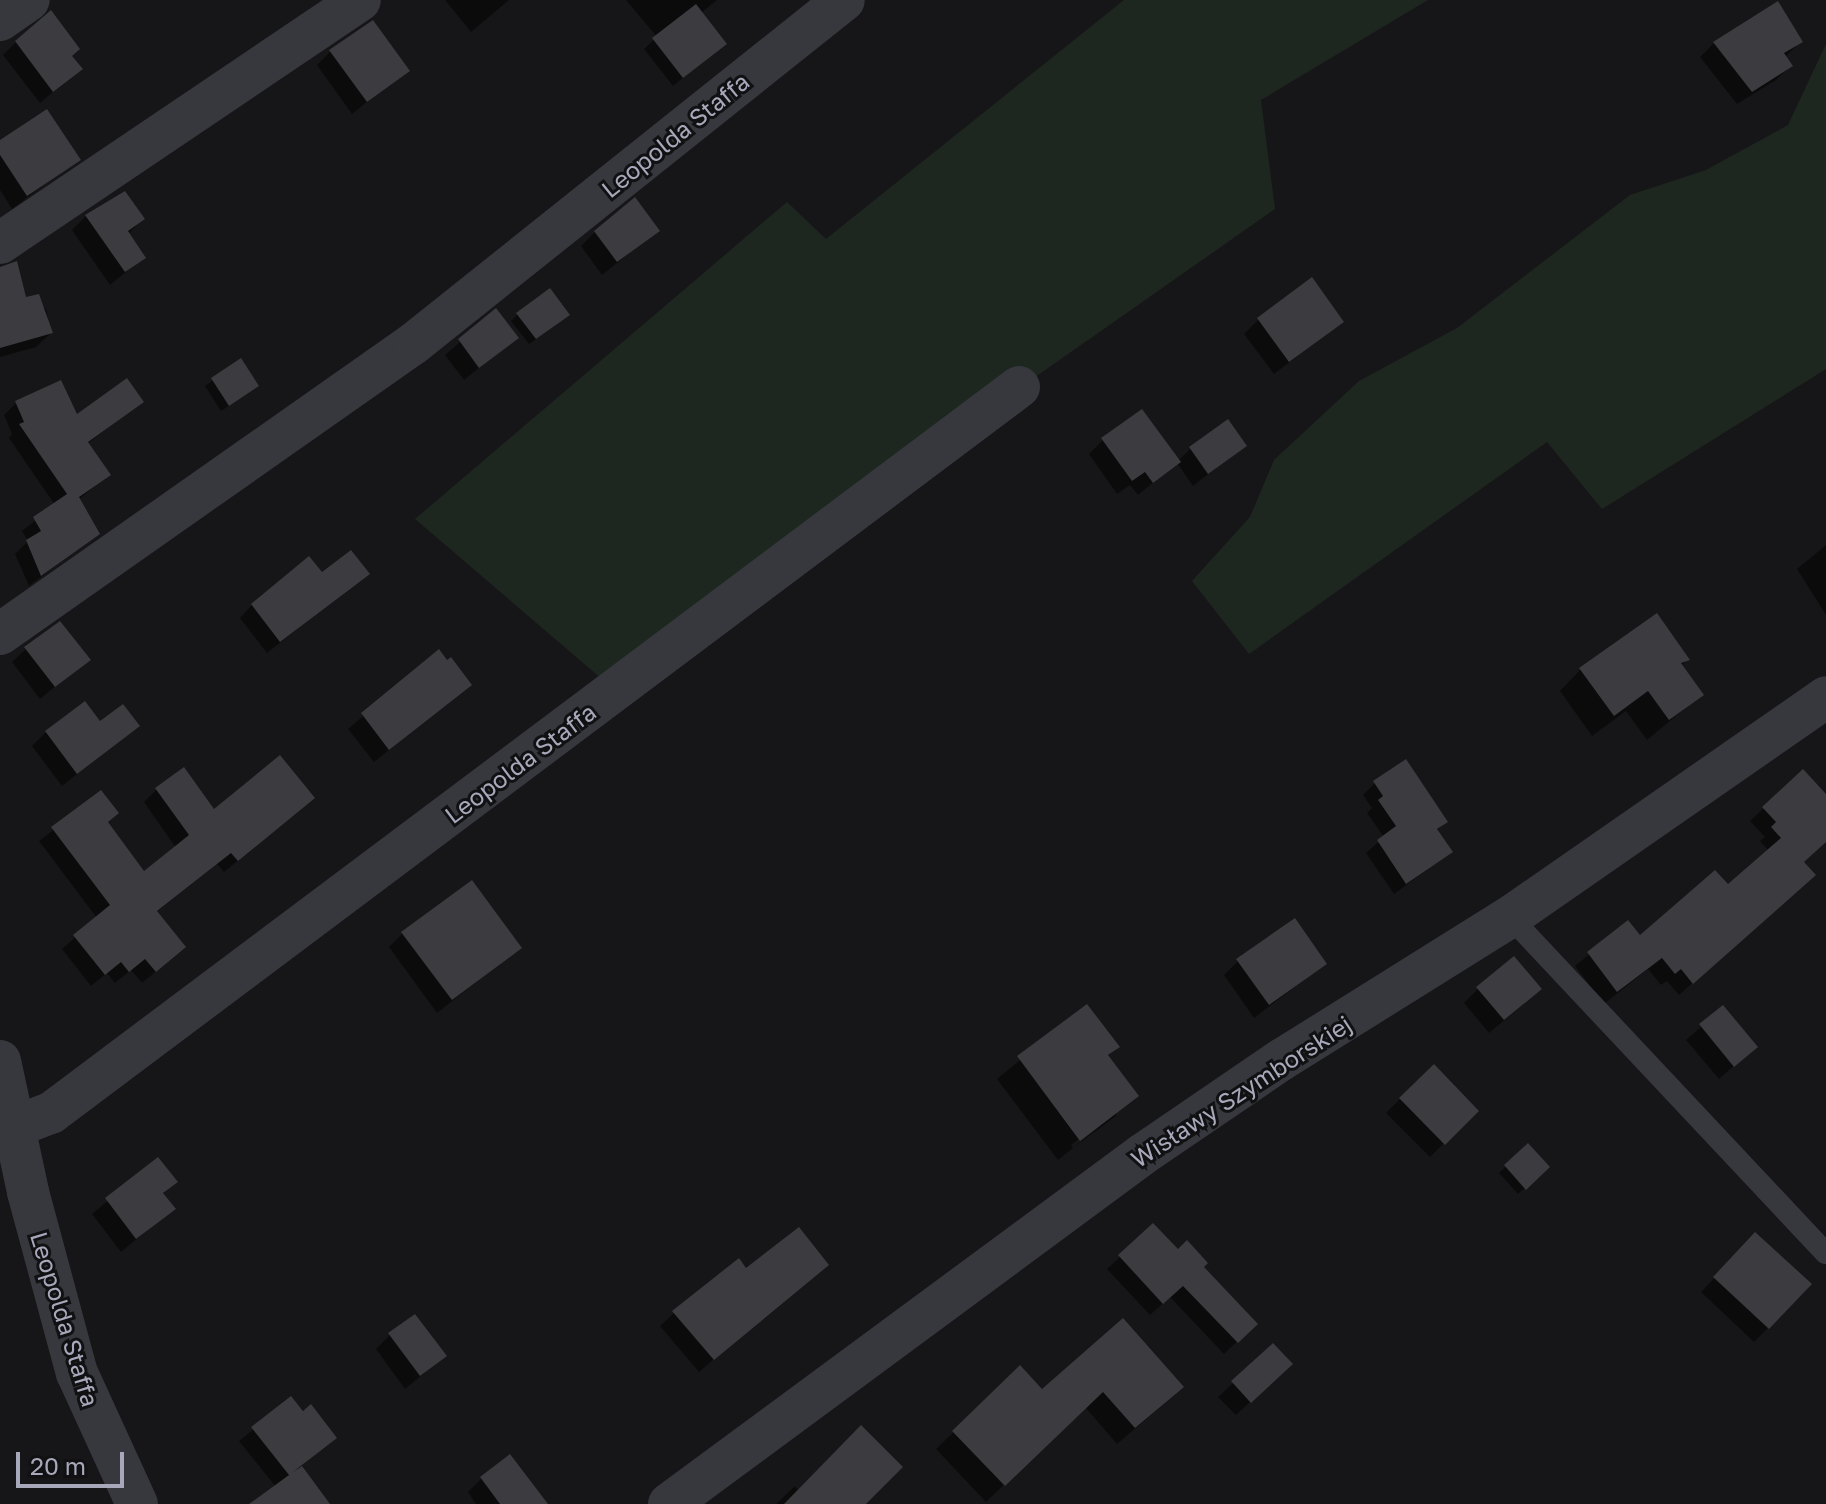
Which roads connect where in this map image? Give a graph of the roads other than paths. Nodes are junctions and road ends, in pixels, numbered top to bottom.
1 (29, 0) edge
2 (360, 0) edge
3 (844, 0) edge
4 (0, 20) edge
5 (0, 243) edge
6 (1019, 387) dead end
7 (0, 634) edge
8 (1826, 697) edge
9 (1510, 917) junction
10 (0, 1061) edge
11 (12, 1153) edge
12 (1826, 1253) edge
13 (137, 1504) edge
14 (669, 1504) edge

1 - 4 street
2 - 5 street
3 - 7 street, Leopolda Staffa
6 - 11 street, Leopolda Staffa
8 - 9 street, Wisławy Szymborskiej
9 - 12 lane
9 - 14 street, Wisławy Szymborskiej
10 - 11 street, Leopolda Staffa
11 - 13 street, Leopolda Staffa

